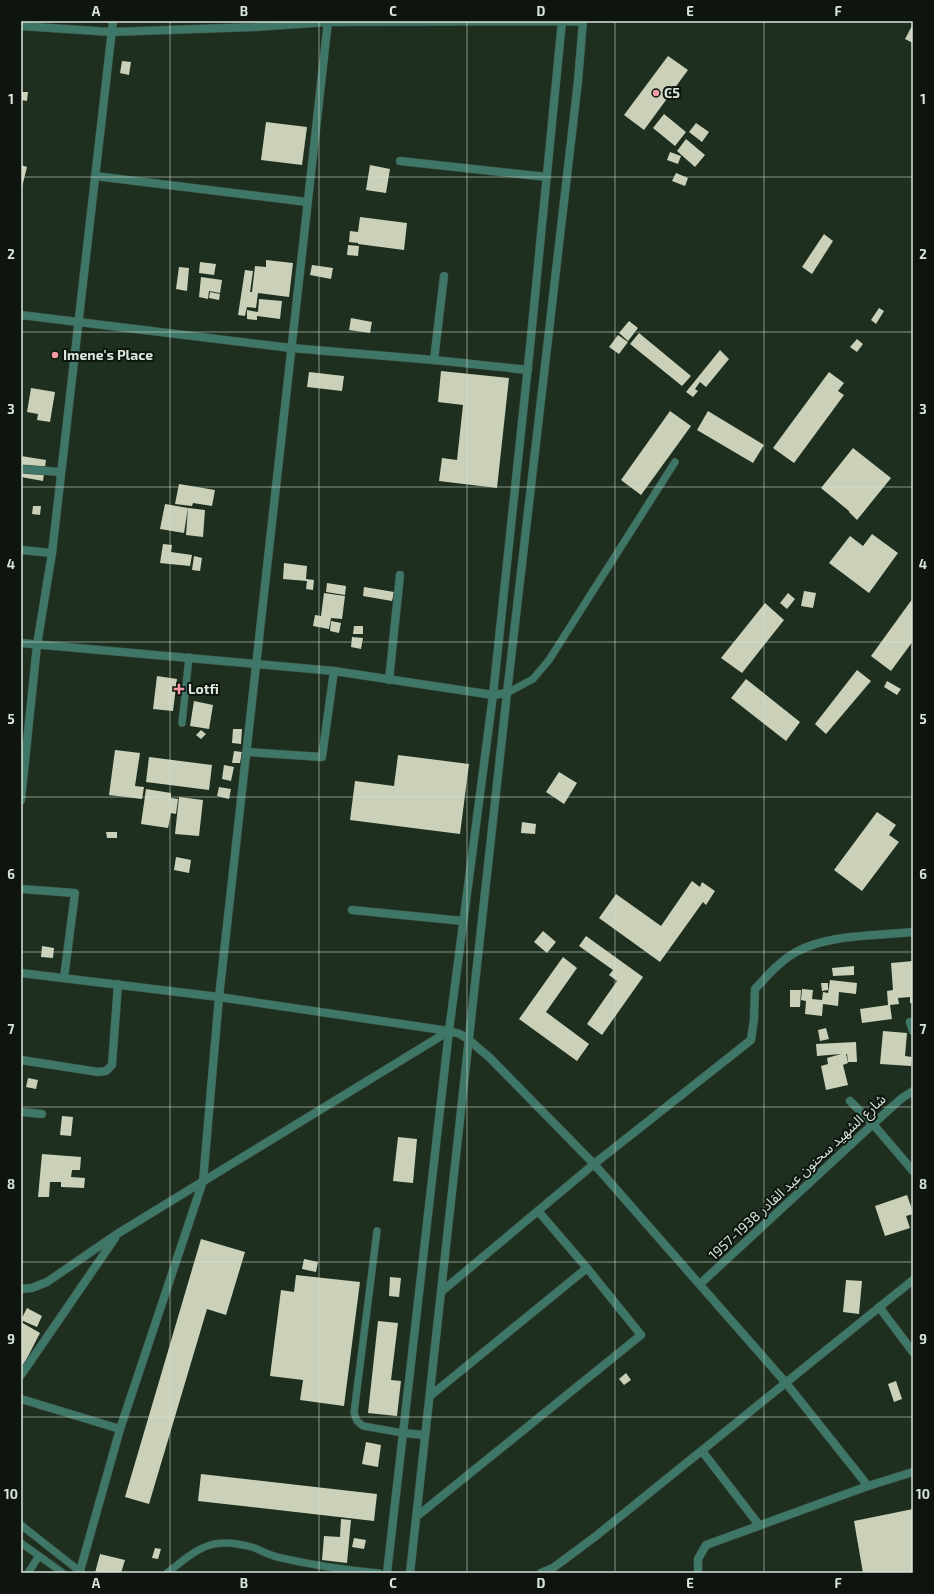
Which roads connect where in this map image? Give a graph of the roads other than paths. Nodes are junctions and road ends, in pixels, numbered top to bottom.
1 (112, 21) edge
2 (450, 21) edge
3 (562, 21) edge
4 (328, 22) edge
5 (583, 22) edge
6 (256, 24) edge
7 (188, 25) edge
8 (21, 26) edge
9 (111, 32) junction
10 (400, 162) dead end
11 (95, 176) junction
12 (547, 177) junction
13 (307, 202) junction
14 (444, 276) dead end
15 (21, 315) edge
16 (79, 322) junction
17 (291, 348) junction
18 (434, 360) junction
19 (528, 370) junction
20 (675, 462) dead end
21 (21, 469) edge
22 (61, 472) junction
23 (21, 550) edge
24 (52, 553) junction
25 (400, 575) dead end
26 (21, 643) edge
27 (37, 645) junction
28 (189, 657) junction
29 (257, 664) junction
30 (334, 672) junction
31 (389, 680) junction
32 (507, 694) junction
33 (493, 695) junction
34 (182, 723) dead end
35 (247, 752) junction
36 (21, 800) edge
37 (21, 889) edge
38 (352, 910) dead end
39 (464, 921) junction
40 (913, 932) edge
41 (21, 973) edge
42 (64, 978) junction
43 (118, 984) junction
44 (220, 997) junction
45 (910, 1022) dead end
46 (449, 1031) junction
47 (913, 1031) edge
48 (470, 1040) junction
49 (21, 1060) edge
50 (913, 1091) edge
51 (850, 1101) dead end
52 (21, 1112) edge
53 (42, 1114) dead end
54 (873, 1124) junction
55 (594, 1164) junction
56 (913, 1171) edge
57 (203, 1181) junction
58 (538, 1211) junction
59 (377, 1231) dead end
60 (117, 1234) junction
61 (587, 1268) junction
62 (913, 1280) edge
63 (700, 1284) junction
64 (21, 1289) edge
65 (441, 1292) junction
66 (879, 1307) junction
67 (913, 1352) edge
68 (21, 1376) edge
69 (786, 1383) junction
70 (430, 1396) junction
71 (21, 1399) edge
72 (120, 1429) junction
73 (403, 1433) junction
74 (425, 1435) junction
75 (702, 1450) junction
76 (913, 1472) edge
77 (868, 1486) junction
78 (416, 1517) junction
79 (21, 1524) edge
80 (760, 1525) junction
81 (21, 1543) edge
82 (39, 1556) junction
83 (81, 1572) edge
84 (28, 1573) edge
85 (63, 1573) edge
86 (167, 1573) edge
87 (379, 1573) edge
88 (387, 1573) edge
89 (410, 1573) edge
90 (542, 1573) edge
91 (698, 1573) edge

1 - 9 street
2 - 3 street
2 - 4 street
3 - 5 street
3 - 12 street
4 - 6 street
4 - 13 street
5 - 32 street
6 - 7 street
7 - 9 street
8 - 9 street
9 - 11 street
10 - 12 street
11 - 13 street
11 - 16 street
12 - 19 street
13 - 17 street
14 - 18 street
15 - 16 street
16 - 17 street
16 - 22 street
17 - 18 street
17 - 29 street
18 - 19 street
19 - 33 street
20 - 32 lane
21 - 22 street
22 - 24 street
23 - 24 street
24 - 27 street
25 - 31 street
26 - 27 street
27 - 28 street
27 - 36 street
28 - 29 street
28 - 34 lane
29 - 30 street
29 - 35 street
30 - 31 street
30 - 35 street
31 - 33 street
32 - 33 street
32 - 48 street
33 - 39 street
35 - 44 street
37 - 42 street
38 - 39 street
39 - 46 street
40 - 55 street
41 - 42 street
42 - 43 street
43 - 44 street
43 - 49 street
44 - 46 street
44 - 57 street
45 - 47 street
46 - 48 street
46 - 57 street
46 - 73 street
48 - 55 street
48 - 65 street
50 - 54 street, شارع الشهيد سحنون عبد القادر 1938-1957
51 - 54 street
52 - 53 street
54 - 56 street
54 - 63 street, شارع الشهيد سحنون عبد القادر 1938-1957
55 - 58 street
55 - 63 street
57 - 60 street
57 - 72 street
58 - 61 street
58 - 65 street
59 - 73 lane
60 - 64 street
60 - 68 street
61 - 70 street
61 - 78 street
62 - 66 street
63 - 69 street
65 - 70 street
66 - 67 street
66 - 69 street
69 - 75 street
69 - 77 street
70 - 74 street
71 - 72 street
72 - 83 street
73 - 74 street
73 - 88 street
74 - 78 street
75 - 80 street
75 - 90 street
76 - 77 street
77 - 80 street
78 - 89 street
79 - 83 lane
80 - 91 street
81 - 82 lane
82 - 84 lane
82 - 85 lane
86 - 87 lane

